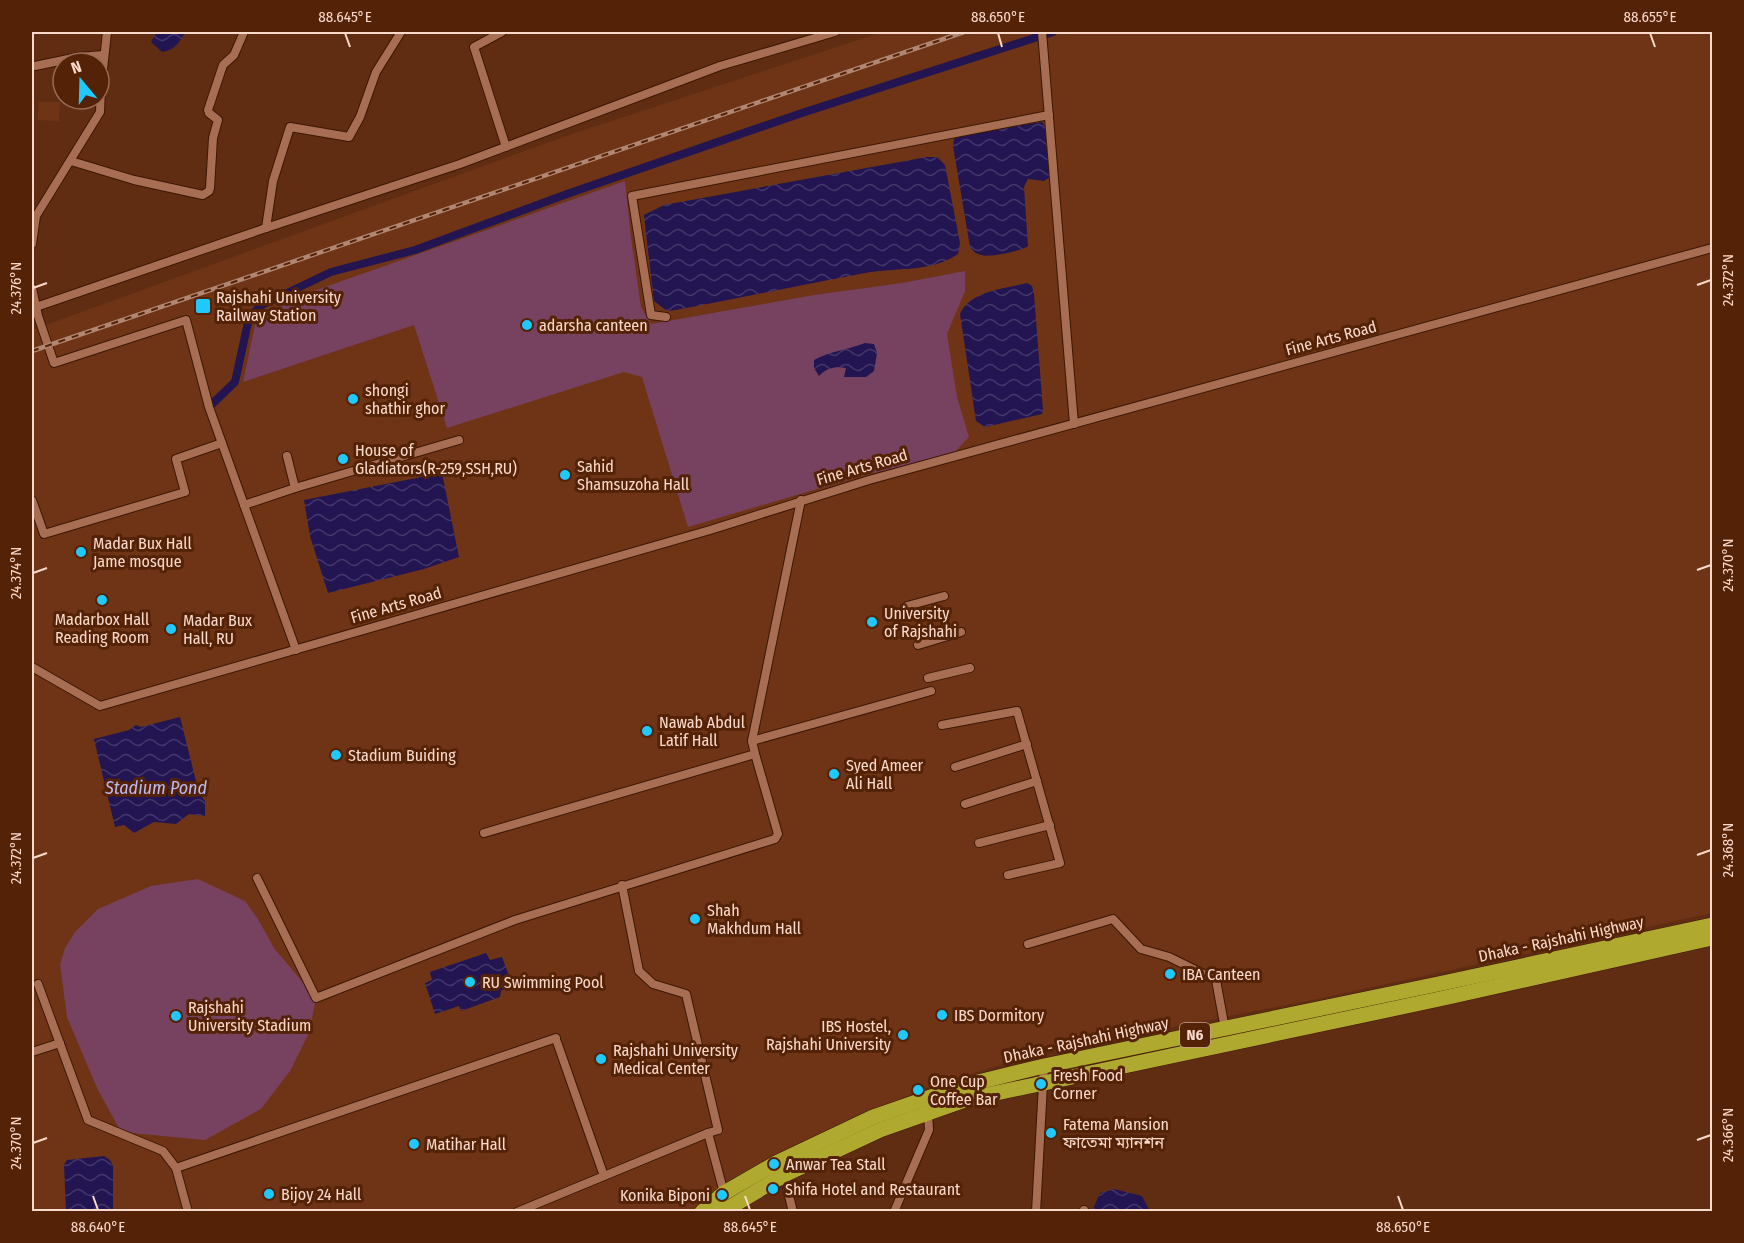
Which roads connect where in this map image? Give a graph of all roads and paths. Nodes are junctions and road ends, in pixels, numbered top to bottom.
1 (107, 32) edge
2 (244, 32) edge
3 (401, 32) edge
4 (502, 32) edge
5 (835, 32) edge
6 (1042, 35) edge
7 (105, 51) edge
8 (51, 63) edge
9 (35, 66) dead end
10 (100, 111) edge
11 (1049, 115) junction
12 (506, 147) junction
13 (71, 161) junction
14 (266, 228) junction
15 (32, 244) edge
16 (1713, 248) edge
17 (32, 288) edge
18 (35, 314) edge
19 (666, 317) dead end
20 (1074, 424) junction
21 (459, 440) dead end
22 (222, 443) junction
23 (287, 456) dead end
24 (295, 488) junction
25 (32, 500) edge
26 (801, 500) junction
27 (244, 505) junction
28 (944, 596) dead end
29 (907, 606) dead end
30 (962, 633) dead end
31 (918, 645) dead end
32 (296, 650) junction
33 (32, 667) edge
34 (970, 668) dead end
35 (928, 678) dead end
36 (931, 691) dead end
37 (942, 725) dead end
38 (752, 741) junction
39 (1027, 744) junction
40 (755, 754) junction
41 (955, 767) dead end
42 (1037, 781) junction
43 (965, 804) dead end
44 (1050, 825) junction
45 (484, 833) dead end
46 (979, 843) dead end
47 (1008, 875) dead end
48 (257, 878) dead end
49 (622, 885) junction
50 (1713, 925) edge
51 (1713, 938) edge
52 (1028, 944) dead end
53 (38, 984) dead end
54 (1225, 1029) junction
55 (60, 1043) junction
56 (32, 1052) edge
57 (1044, 1066) junction
58 (1044, 1082) junction
59 (928, 1113) junction
60 (708, 1133) junction
61 (176, 1168) junction
62 (784, 1175) junction
63 (603, 1176) junction
64 (724, 1193) junction
65 (188, 1212) edge
66 (516, 1212) edge
67 (702, 1212) edge
68 (722, 1212) edge
69 (793, 1212) edge
70 (894, 1212) edge
71 (1036, 1212) edge

1 - 7 street
2 - 13 street
3 - 14 street
4 - 12 street
5 - 12 street
6 - 11 street
8 - 9 street
10 - 13 street
11 - 19 street
11 - 20 street
12 - 14 street
13 - 15 street
14 - 18 street
16 - 20 street, Fine Arts Road
17 - 18 street
18 - 22 street
20 - 26 street, Fine Arts Road
21 - 24 street
22 - 25 street
22 - 27 street
23 - 24 street
24 - 27 street
26 - 32 street, Fine Arts Road
26 - 38 street
27 - 32 street
28 - 29 street
30 - 31 street
32 - 33 street, Fine Arts Road
34 - 35 street
36 - 38 street
37 - 39 street
38 - 40 street
39 - 41 street
39 - 42 street
40 - 45 street
40 - 49 street
42 - 43 street
42 - 44 street
44 - 46 street
44 - 47 street
48 - 49 street
49 - 60 street
50 - 54 highway, Dhaka - Rajshahi Highway / N6
51 - 58 highway, Dhaka - Rajshahi Highway / N6
52 - 54 street
53 - 55 street
54 - 57 highway, Dhaka - Rajshahi Highway / N6
55 - 56 street
55 - 61 street
57 - 58 street
57 - 64 highway, Dhaka - Rajshahi Highway / N6
58 - 59 highway, Dhaka - Rajshahi Highway / N6
58 - 71 street
59 - 62 highway, Dhaka - Rajshahi Highway / N6
59 - 70 street
60 - 63 street
60 - 64 street
61 - 63 street
61 - 65 street
62 - 68 highway, Dhaka - Rajshahi Highway / N6
62 - 69 street
63 - 66 street
64 - 67 highway, Dhaka - Rajshahi Highway / N6

